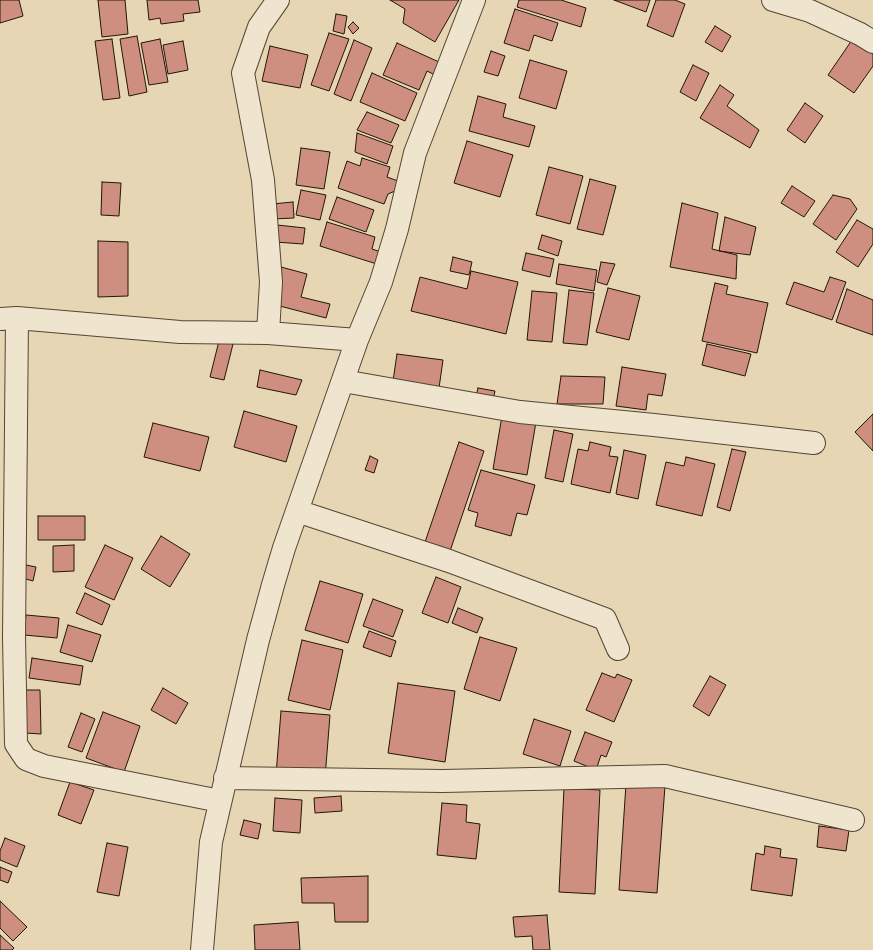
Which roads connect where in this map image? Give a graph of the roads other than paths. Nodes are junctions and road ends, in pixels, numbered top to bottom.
1 (278, 0) edge
2 (474, 0) edge
3 (773, 0) edge
4 (873, 42) edge
5 (9, 319) edge
6 (268, 333) junction
7 (357, 340) junction
8 (343, 380) junction
9 (814, 443) dead end
10 (298, 511) junction
11 (618, 648) dead end
12 (225, 778) junction
13 (220, 801) junction
14 (852, 820) dead end
15 (202, 950) edge

1 - 6 street
2 - 7 street
3 - 4 street
5 - 6 street
5 - 13 street
6 - 7 street
7 - 8 street
8 - 9 street
8 - 10 street
10 - 11 street
10 - 12 street
12 - 13 street
12 - 14 street
13 - 15 street

